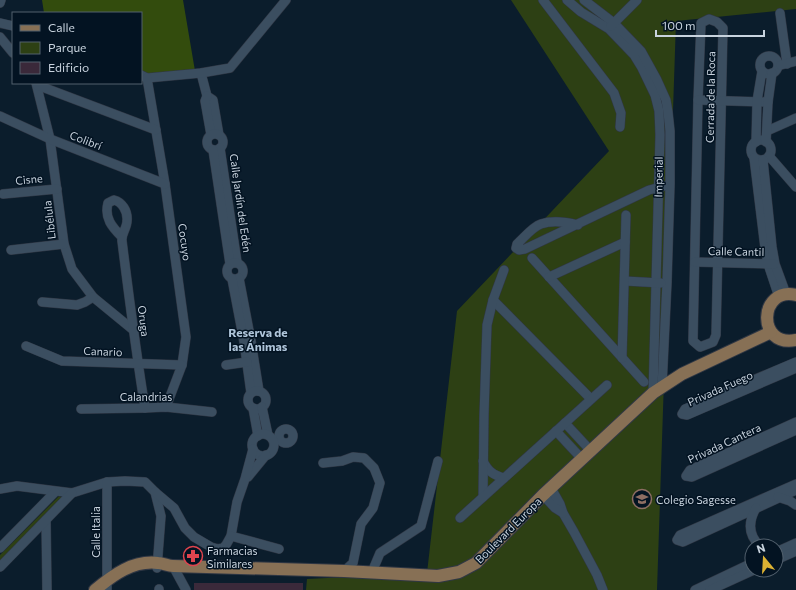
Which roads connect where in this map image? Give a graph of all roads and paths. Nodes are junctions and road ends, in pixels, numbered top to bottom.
1 (2, 0) edge
2 (286, 0) edge
3 (543, 0) edge
4 (567, 0) edge
5 (584, 0) edge
6 (637, 0) edge
7 (0, 3) edge
8 (780, 13) dead end
9 (0, 23) edge
10 (12, 26) edge
11 (612, 26) junction
12 (0, 37) edge
13 (12, 52) edge
14 (796, 61) edge
15 (782, 65) junction
16 (762, 71) junction
17 (201, 73) junction
18 (772, 73) junction
19 (144, 77) edge
20 (653, 82) junction
21 (36, 84) edge
22 (698, 100) junction
23 (722, 101) junction
24 (757, 101) junction
25 (768, 102) junction
26 (796, 112) edge
27 (0, 116) edge
28 (796, 118) edge
29 (620, 127) dead end
30 (767, 128) junction
31 (156, 130) junction
32 (215, 135) junction
33 (50, 139) junction
34 (756, 142) junction
35 (766, 142) junction
36 (217, 149) junction
37 (762, 158) junction
38 (796, 172) edge
39 (793, 181) edge
40 (165, 184) junction
41 (670, 184) junction
42 (57, 188) junction
43 (659, 188) junction
44 (3, 194) dead end
45 (626, 215) dead end
46 (578, 225) junction
47 (122, 237) dead end
48 (625, 242) junction
49 (64, 244) junction
50 (11, 250) dead end
51 (532, 258) dead end
52 (695, 262) junction
53 (718, 262) junction
54 (234, 263) junction
55 (772, 264) junction
56 (504, 270) dead end
57 (549, 277) junction
58 (236, 278) junction
59 (625, 281) junction
60 (667, 282) junction
61 (656, 283) junction
62 (787, 295) edge
63 (92, 297) junction
64 (493, 300) junction
65 (42, 302) dead end
66 (132, 329) junction
67 (771, 332) junction
68 (248, 342) junction
69 (796, 342) edge
70 (26, 346) dead end
71 (622, 358) junction
72 (247, 362) junction
73 (796, 362) edge
74 (138, 364) junction
75 (182, 365) junction
76 (226, 365) dead end
77 (796, 368) edge
78 (644, 382) dead end
79 (758, 382) junction
80 (607, 385) dead end
81 (658, 390) junction
82 (255, 392) junction
83 (591, 399) junction
84 (166, 407) junction
85 (258, 407) junction
86 (145, 408) junction
87 (81, 409) dead end
88 (212, 412) dead end
89 (796, 422) edge
90 (565, 423) junction
91 (796, 430) edge
92 (556, 431) junction
93 (777, 434) junction
94 (269, 437) junction
95 (253, 449) junction
96 (266, 455) junction
97 (586, 455) junction
98 (733, 455) dead end
99 (438, 461) dead end
100 (483, 461) junction
101 (323, 463) dead end
102 (504, 478) junction
103 (246, 479) junction
104 (107, 482) junction
105 (796, 484) edge
106 (0, 490) edge
107 (796, 490) edge
108 (547, 491) junction
109 (56, 492) junction
110 (155, 492) junction
111 (72, 493) junction
112 (770, 496) junction
113 (483, 497) junction
114 (780, 497) junction
115 (760, 500) junction
116 (796, 505) edge
117 (755, 509) junction
118 (460, 518) dead end
119 (46, 520) junction
120 (231, 536) junction
121 (754, 538) edge
122 (0, 548) edge
123 (796, 548) edge
124 (279, 549) dead end
125 (784, 551) edge
126 (786, 556) edge
127 (164, 566) junction
128 (0, 567) edge
129 (744, 569) edge
130 (344, 571) junction
131 (372, 572) junction
132 (744, 573) edge
133 (735, 575) junction
134 (106, 587) edge
135 (47, 590) edge
136 (95, 590) edge
137 (186, 590) edge
138 (603, 590) edge
139 (695, 590) edge
140 (710, 590) edge

1 - 7 street
2 - 17 street
3 - 29 street
4 - 11 street
5 - 11 street
6 - 11 street
8 - 15 street
9 - 10 street
11 - 20 street
12 - 13 street
14 - 15 street
15 - 16 street
15 - 18 street
16 - 18 street
16 - 24 street
17 - 19 street
17 - 32 street
18 - 25 street
19 - 31 street, Cocuyo
20 - 41 street, Imperial
20 - 43 street
21 - 31 street
21 - 33 street, Libélula
22 - 23 street
22 - 23 street, Cerrada de la Roca
22 - 52 street, Cerrada de la Roca
23 - 24 street
23 - 53 street, Cerrada de la Roca
24 - 25 street
24 - 34 street
25 - 30 street
26 - 30 street
27 - 33 street, Colibrí
28 - 30 street
30 - 35 street
31 - 40 street, Cocuyo
32 - 36 street
32 - 36 street
33 - 40 street, Colibrí
33 - 42 street, Libélula
34 - 35 street
34 - 37 street
35 - 37 street
36 - 54 street, Calle Jardín del Edén
37 - 39 street
37 - 55 street
38 - 39 street
40 - 75 street, Cocuyo
41 - 43 street
41 - 60 street, Imperial
42 - 44 street, Cisne
42 - 49 street, Libélula
43 - 46 street
43 - 61 street
45 - 48 street
46 - 46 street
47 - 66 street, Oruga
48 - 57 street
48 - 59 street
49 - 50 street
49 - 63 street, Libélula
51 - 57 street
52 - 53 street, Calle Cantil
52 - 53 street, Cerrada de la Roca
53 - 55 street, Calle Cantil
54 - 58 street
54 - 58 street
55 - 62 street
56 - 64 street
57 - 71 street
58 - 68 street
59 - 61 street
59 - 71 street
60 - 61 street
60 - 81 street, Imperial
61 - 81 street
62 - 67 main road
63 - 65 street
63 - 66 street, Libélula
64 - 83 street
64 - 100 street
66 - 74 street, Oruga
67 - 69 main road
67 - 81 main road, Boulevard Europa
68 - 72 street
68 - 82 street
70 - 74 street, Canario
71 - 78 street
72 - 76 street
72 - 82 street
73 - 79 street, Privada Fuego
74 - 75 street, Canario
74 - 86 street, Oruga
75 - 84 street, Cocuyo
77 - 79 street, Privada Fuego
79 - 79 street, Privada Fuego
80 - 83 street
81 - 97 main road, Boulevard Europa
82 - 85 street
82 - 85 street
83 - 90 street
84 - 86 street, Calandrias
84 - 88 street, Calandrias
85 - 94 street
86 - 87 street, Calandrias
89 - 93 street, Privada Cantera
90 - 92 street
90 - 97 street
91 - 93 street, Privada Cantera
92 - 97 street
92 - 102 street
93 - 98 street, Privada Cantera
94 - 95 street
94 - 96 street
95 - 96 street
95 - 103 street
96 - 103 street
97 - 108 main road, Boulevard Europa
99 - 131 street
100 - 102 street
100 - 113 street
101 - 130 street
102 - 113 street
103 - 120 street
104 - 110 street
104 - 111 street
104 - 134 street, Calle Italia
105 - 112 street
106 - 109 street
107 - 114 street
108 - 131 main road, Boulevard Europa
108 - 138 street
109 - 111 street
109 - 122 street
110 - 120 street
110 - 127 street
111 - 119 street
112 - 114 street
112 - 115 street
113 - 118 street
114 - 116 street
114 - 117 street
115 - 117 street
115 - 117 street
117 - 121 street
119 - 128 street
119 - 135 street
120 - 124 street
123 - 125 street
123 - 126 street
127 - 130 main road, Boulevard Europa
127 - 134 main road, Boulevard Europa
127 - 137 street
129 - 133 street
130 - 131 main road, Boulevard Europa
132 - 133 street
133 - 139 street
133 - 140 street
134 - 136 main road, Boulevard Europa

